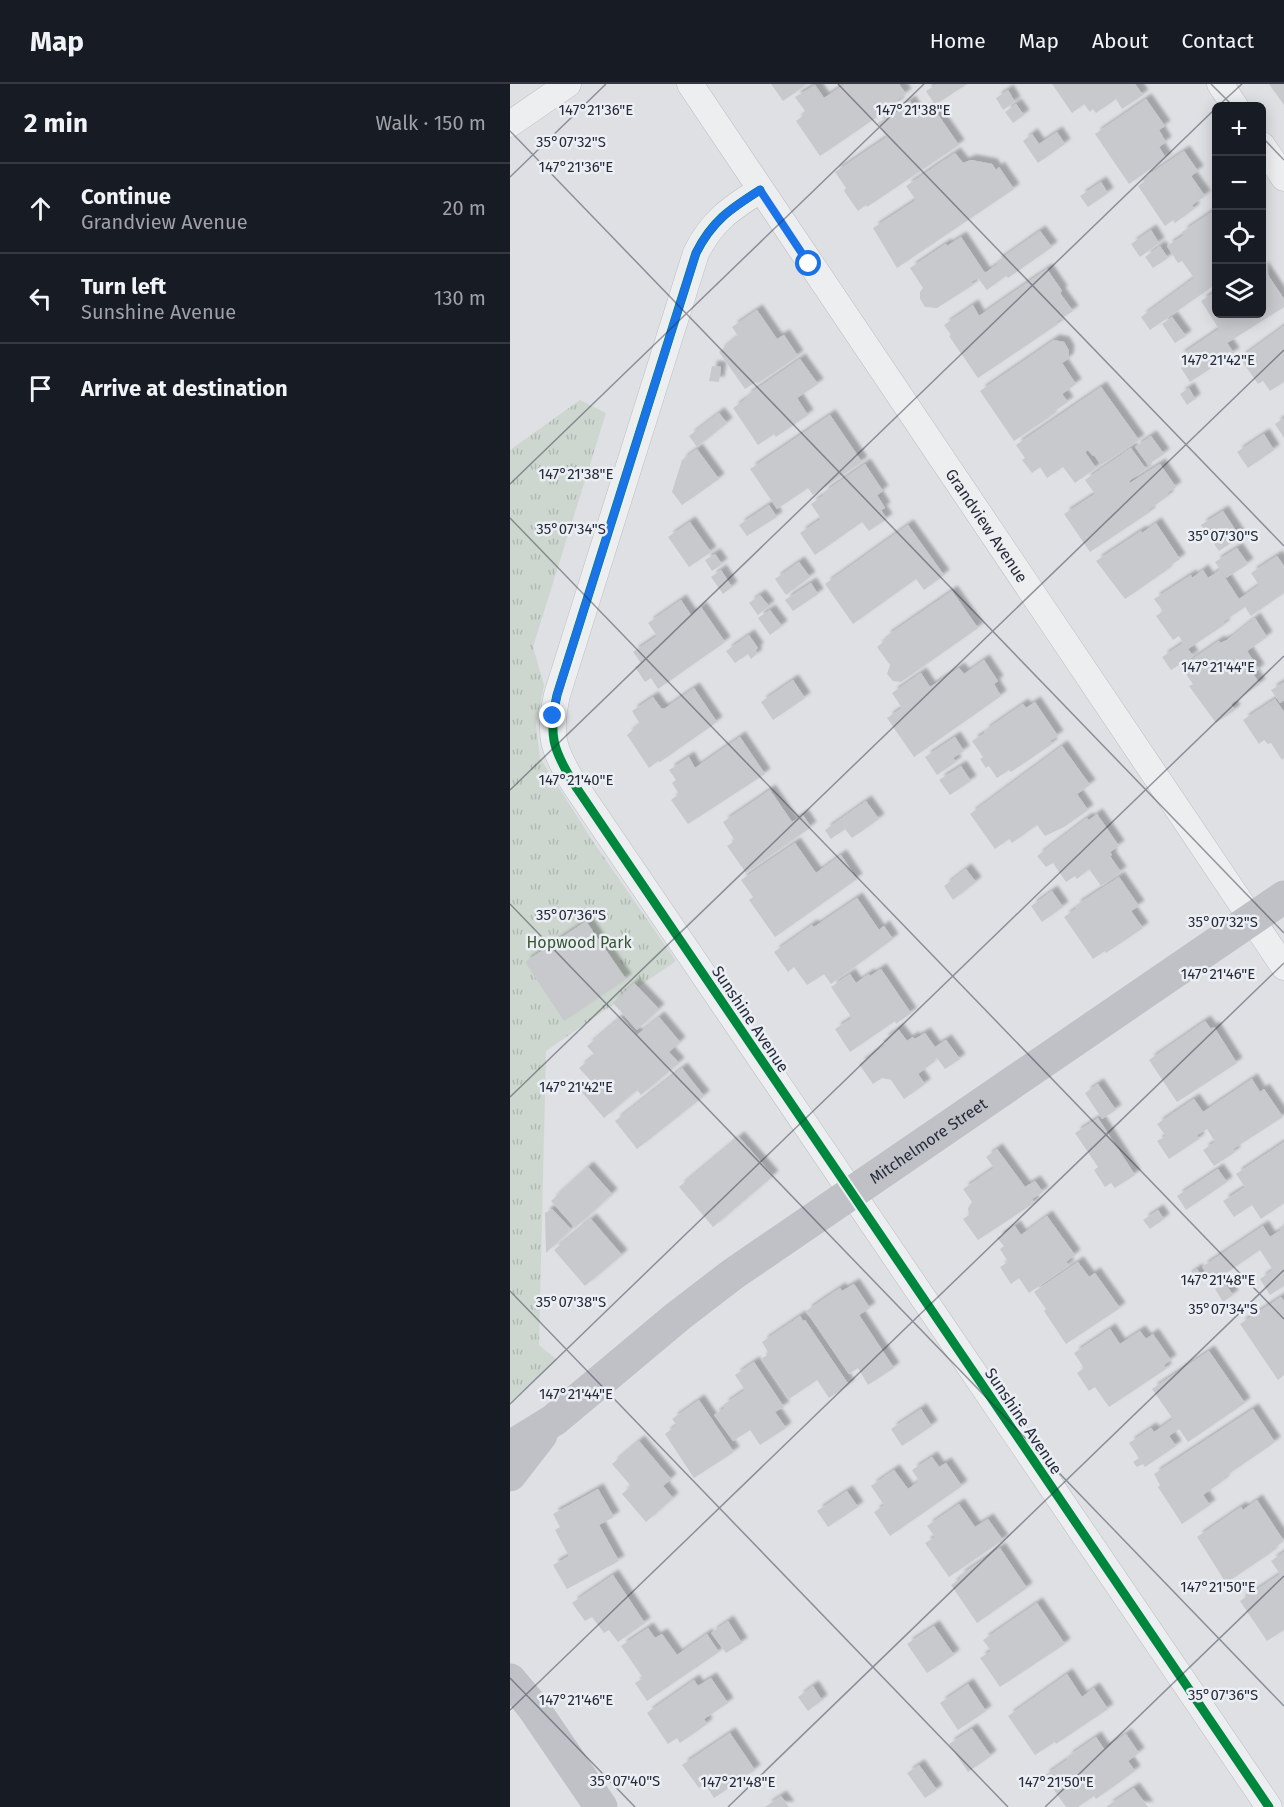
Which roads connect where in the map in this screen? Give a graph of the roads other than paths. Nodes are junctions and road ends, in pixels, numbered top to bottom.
1 (568, 84) edge
2 (690, 84) edge
3 (1220, 84) edge
4 (1232, 102) edge
5 (510, 124) edge
6 (1266, 151) edge
7 (1284, 178) edge
8 (760, 190) junction
9 (1284, 897) edge
10 (1251, 919) junction
11 (1284, 967) edge
12 (850, 1193) junction
13 (554, 1420) junction
14 (510, 1447) edge
15 (510, 1475) edge
16 (510, 1654) edge
17 (510, 1680) edge
18 (532, 1706) junction
19 (601, 1807) edge
20 (1269, 1807) edge

1 - 5 street
2 - 8 street, Grandview Avenue
3 - 4 street
6 - 7 street
8 - 10 street, Grandview Avenue
8 - 12 street, Sunshine Avenue
9 - 10 street, Mitchelmore Street
10 - 11 street, Grandview Avenue
10 - 12 street, Mitchelmore Street
12 - 13 street, Mitchelmore Street
12 - 20 street, Sunshine Avenue
13 - 14 street, Mitchelmore Street
13 - 15 street, Mitchelmore Street
16 - 18 street
17 - 18 street
18 - 19 street

